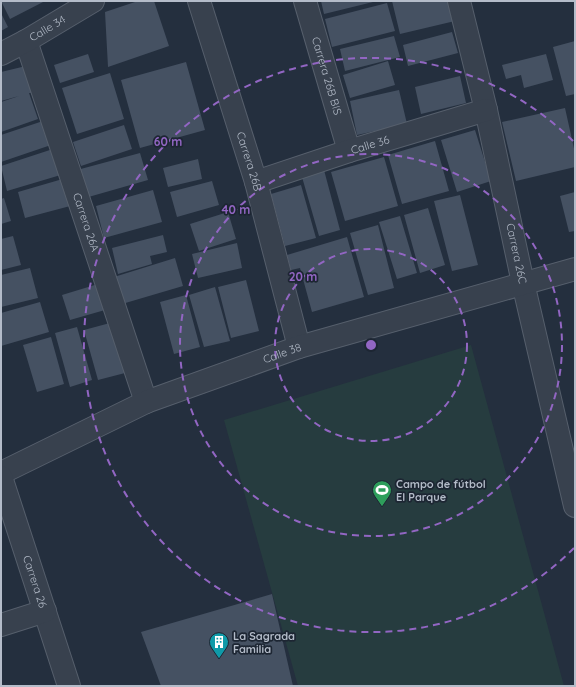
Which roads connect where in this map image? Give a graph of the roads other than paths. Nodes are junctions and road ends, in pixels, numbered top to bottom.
1 (93, 1) edge
2 (199, 1) edge
3 (305, 1) edge
4 (459, 1) edge
5 (26, 42) junction
6 (1, 54) edge
7 (486, 110) junction
8 (349, 151) junction
9 (256, 182) junction
10 (575, 269) edge
11 (523, 283) junction
12 (299, 347) junction
13 (146, 402) junction
14 (1, 473) edge
15 (1, 477) edge
16 (575, 506) edge
17 (45, 611) junction
18 (1, 625) edge
19 (69, 686) edge

1 - 5 street, Calle 34
2 - 9 street, Carrera 26B
3 - 8 street, Carrera 26B BIS
4 - 7 street, Carrera 26C
5 - 6 street, Calle 34
5 - 13 street, Carrera 26A
7 - 8 street, Calle 36
7 - 11 street, Carrera 26C
8 - 9 street, Calle 36
9 - 12 street, Carrera 26B
10 - 11 street, Calle 38
11 - 12 street, Calle 38
11 - 16 street, Carrera 26C
12 - 13 street, Calle 38
13 - 14 street, Calle 38
15 - 17 street, Carrera 26
17 - 18 street
17 - 19 street, Carrera 26

